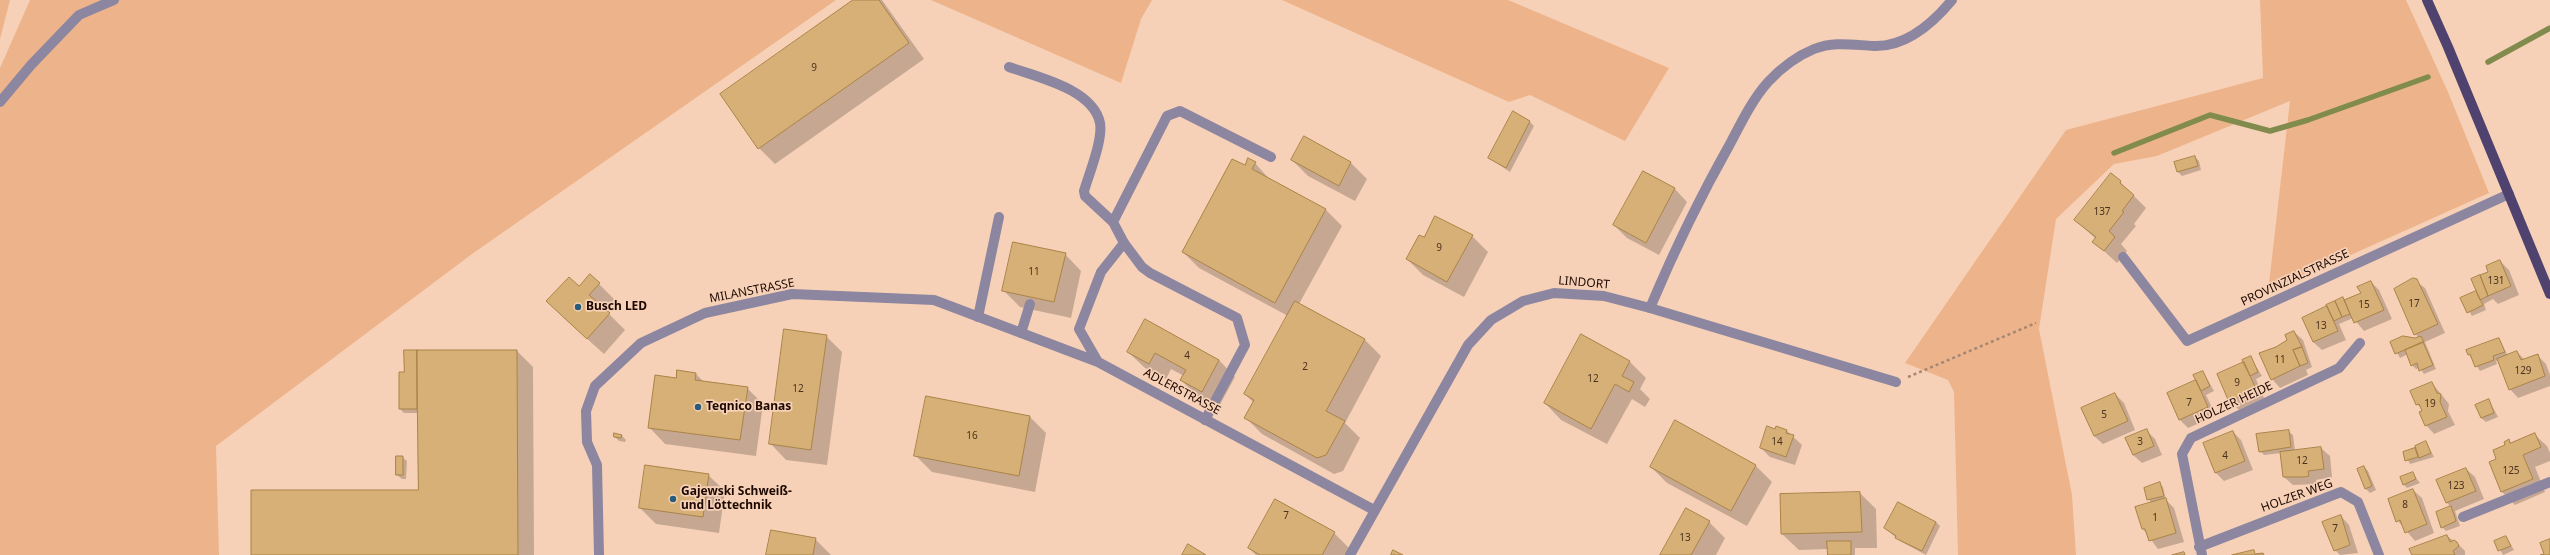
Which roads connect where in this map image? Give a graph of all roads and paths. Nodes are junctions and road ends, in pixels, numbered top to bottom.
1 (114, 0) edge
2 (1952, 0) edge
3 (2427, 0) edge
4 (1009, 67) dead end
5 (0, 102) edge
6 (1271, 157) dead end
7 (2509, 194) junction
8 (999, 217) dead end
9 (1113, 222) junction
10 (1124, 242) junction
11 (2123, 258) dead end
12 (2550, 294) edge
13 (1030, 304) dead end
14 (1650, 308) junction
15 (978, 317) junction
16 (2036, 322) dead end
17 (1021, 333) junction
18 (2360, 343) dead end
19 (1098, 362) junction
20 (1896, 382) joint
21 (1205, 420) junction
22 (2550, 482) edge
23 (1374, 510) junction
24 (2463, 517) dead end
25 (2200, 551) edge
26 (599, 555) edge
27 (1350, 555) edge
28 (2379, 555) edge

1 - 5 street
2 - 14 street
3 - 7 main road
4 - 9 street
6 - 9 street
7 - 11 street, PROVINZIALSTRASSE
7 - 12 main road
8 - 15 street
9 - 10 street
10 - 19 street
10 - 21 street
13 - 17 street
14 - 20 street, LINDORT
14 - 23 street, LINDORT
15 - 17 street, MILANSTRASSE
15 - 26 street, MILANSTRASSE
16 - 20 path
17 - 19 street, MILANSTRASSE
18 - 25 street, HOLZER HEIDE
19 - 21 street, ADLERSTRASSE
21 - 23 street, ADLERSTRASSE
22 - 24 street
23 - 27 street, LINDORT
25 - 28 street, HOLZER WEG

